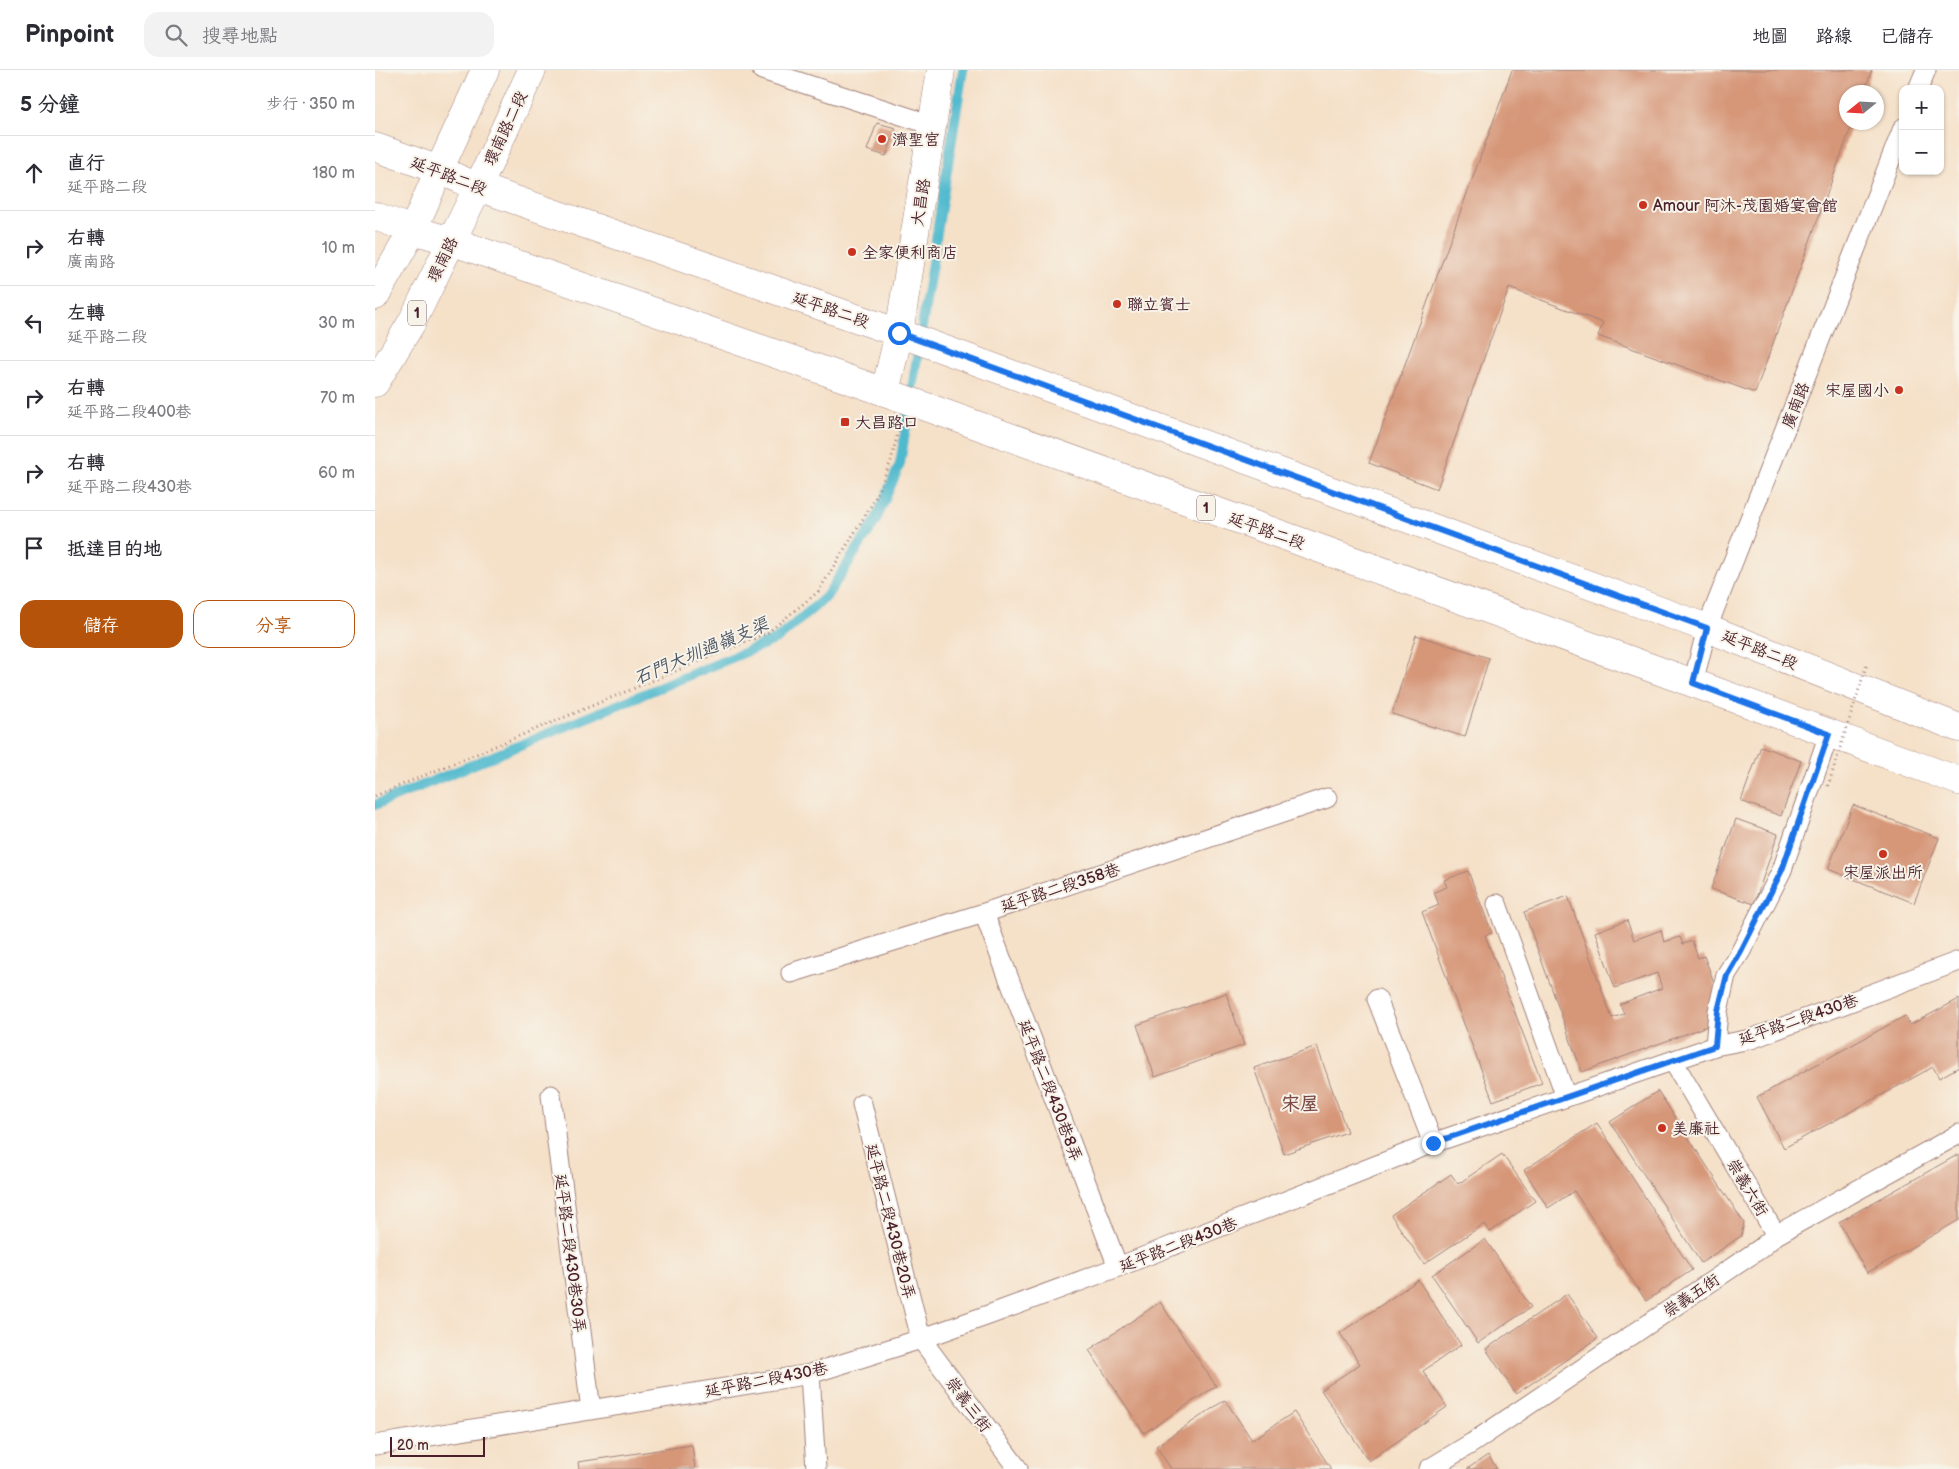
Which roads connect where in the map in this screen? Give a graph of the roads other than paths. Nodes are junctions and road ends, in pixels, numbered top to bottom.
1 (485, 70) edge
2 (532, 70) edge
3 (941, 70) edge
4 (1925, 70) edge
5 (768, 71) edge
6 (1919, 85) edge
7 (932, 125) junction
8 (1902, 130) edge
9 (375, 147) edge
10 (439, 170) junction
11 (478, 187) junction
12 (375, 216) edge
13 (413, 230) junction
14 (451, 241) junction
15 (375, 296) edge
16 (899, 333) junction
17 (375, 382) edge
18 (895, 395) junction
19 (1707, 628) junction
20 (1693, 683) junction
21 (1959, 728) edge
22 (1829, 734) junction
23 (1959, 781) edge
24 (1327, 798) dead end
25 (1497, 904) dead end
26 (983, 913) junction
27 (1959, 961) edge
28 (791, 973) dead end
29 (1377, 999) dead end
30 (1715, 1046) junction
31 (1673, 1061) junction
32 (551, 1095) dead end
33 (1566, 1098) junction
34 (862, 1104) dead end
35 (1959, 1134) edge
36 (1433, 1143) junction
37 (1776, 1234) junction
38 (1118, 1267) junction
39 (921, 1339) junction
40 (809, 1374) junction
41 (591, 1410) junction
42 (375, 1445) edge
43 (817, 1469) edge
44 (1018, 1469) edge
45 (1429, 1469) edge

1 - 10 main road
2 - 11 main road, 環南路二段
3 - 7 main road, 大昌路
4 - 6 lane
5 - 7 lane
7 - 16 main road, 大昌路
8 - 19 lane, 廣南路
9 - 10 main road, 延平路二段
10 - 11 main road, 延平路二段
10 - 13 main road
11 - 14 main road, 環南路 / 1
11 - 16 main road, 延平路二段
12 - 13 main road, 延平路二段
13 - 14 main road, 延平路二段 / 1
13 - 15 main road
14 - 17 main road, 環南路 / 1
14 - 18 main road, 延平路二段 / 1
16 - 18 main road, 大昌路
16 - 19 main road, 延平路二段
18 - 20 main road, 延平路二段 / 1
19 - 20 lane, 廣南路
19 - 21 main road, 延平路二段
20 - 22 main road, 延平路二段 / 1
22 - 23 main road, 延平路二段 / 1
22 - 30 lane
24 - 26 lane, 延平路二段358巷
25 - 33 lane
26 - 28 lane, 延平路二段358巷
26 - 38 lane, 延平路二段430巷8弄
27 - 30 lane, 延平路二段430巷
29 - 36 lane
30 - 31 lane, 延平路二段430巷
31 - 33 lane, 延平路二段430巷
31 - 37 lane, 崇義六街
32 - 41 lane, 延平路二段430巷30弄
33 - 36 lane, 延平路二段430巷
34 - 39 lane, 延平路二段430巷20弄
35 - 37 lane, 崇義五街
36 - 38 lane, 延平路二段430巷
37 - 45 lane, 崇義五街
38 - 39 lane, 延平路二段430巷
39 - 40 lane, 延平路二段430巷
39 - 44 lane, 崇義三街
40 - 41 lane, 延平路二段430巷
40 - 43 lane
41 - 42 lane, 延平路二段430巷

